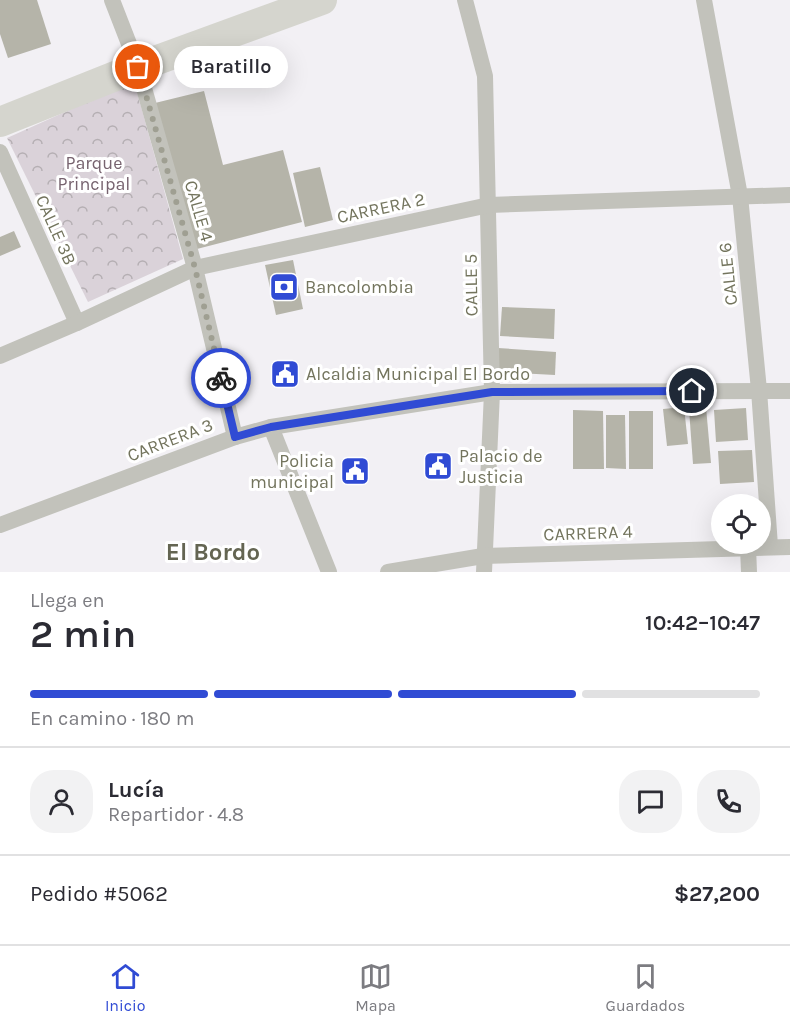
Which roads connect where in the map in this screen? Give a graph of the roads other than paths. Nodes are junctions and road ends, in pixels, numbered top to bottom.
1 (112, 0) edge
2 (322, 0) edge
3 (465, 0) edge
4 (705, 0) edge
5 (138, 67) junction
6 (0, 122) edge
7 (0, 152) edge
8 (790, 195) edge
9 (740, 196) junction
10 (489, 205) junction
11 (195, 268) junction
12 (77, 323) junction
13 (0, 356) edge
14 (759, 390) junction
15 (790, 391) edge
16 (492, 392) junction
17 (271, 427) junction
18 (235, 437) junction
19 (766, 494) edge
20 (0, 525) edge
21 (771, 546) edge
22 (790, 547) edge
23 (711, 550) edge
24 (748, 554) edge
25 (484, 564) edge
26 (329, 572) edge
27 (388, 572) edge
28 (749, 572) edge

1 - 5 street, CALLE 4
2 - 5 highway
3 - 10 street, CALLE 5
4 - 9 street, CALLE 6
5 - 6 highway
5 - 11 street, CALLE 4
7 - 12 street, CALLE 3B
8 - 9 street, CARRERA 2
9 - 10 street, CARRERA 2
9 - 14 street, CALLE 6
10 - 11 street, CARRERA 2
10 - 16 street, CALLE 5
11 - 12 street, CARRERA 2
11 - 18 street, CALLE 4
12 - 13 street, CARRERA 2
14 - 15 street, CARRERA 3
14 - 16 street, CARRERA 3
14 - 19 street, CALLE 6
16 - 17 street, CARRERA 3
16 - 25 street, CALLE 5
17 - 18 street, CARRERA 3
17 - 26 street
18 - 20 street, CARRERA 3
21 - 22 street, CARRERA 4
23 - 25 street, CARRERA 4
24 - 28 street
25 - 27 street, CARRERA 4

